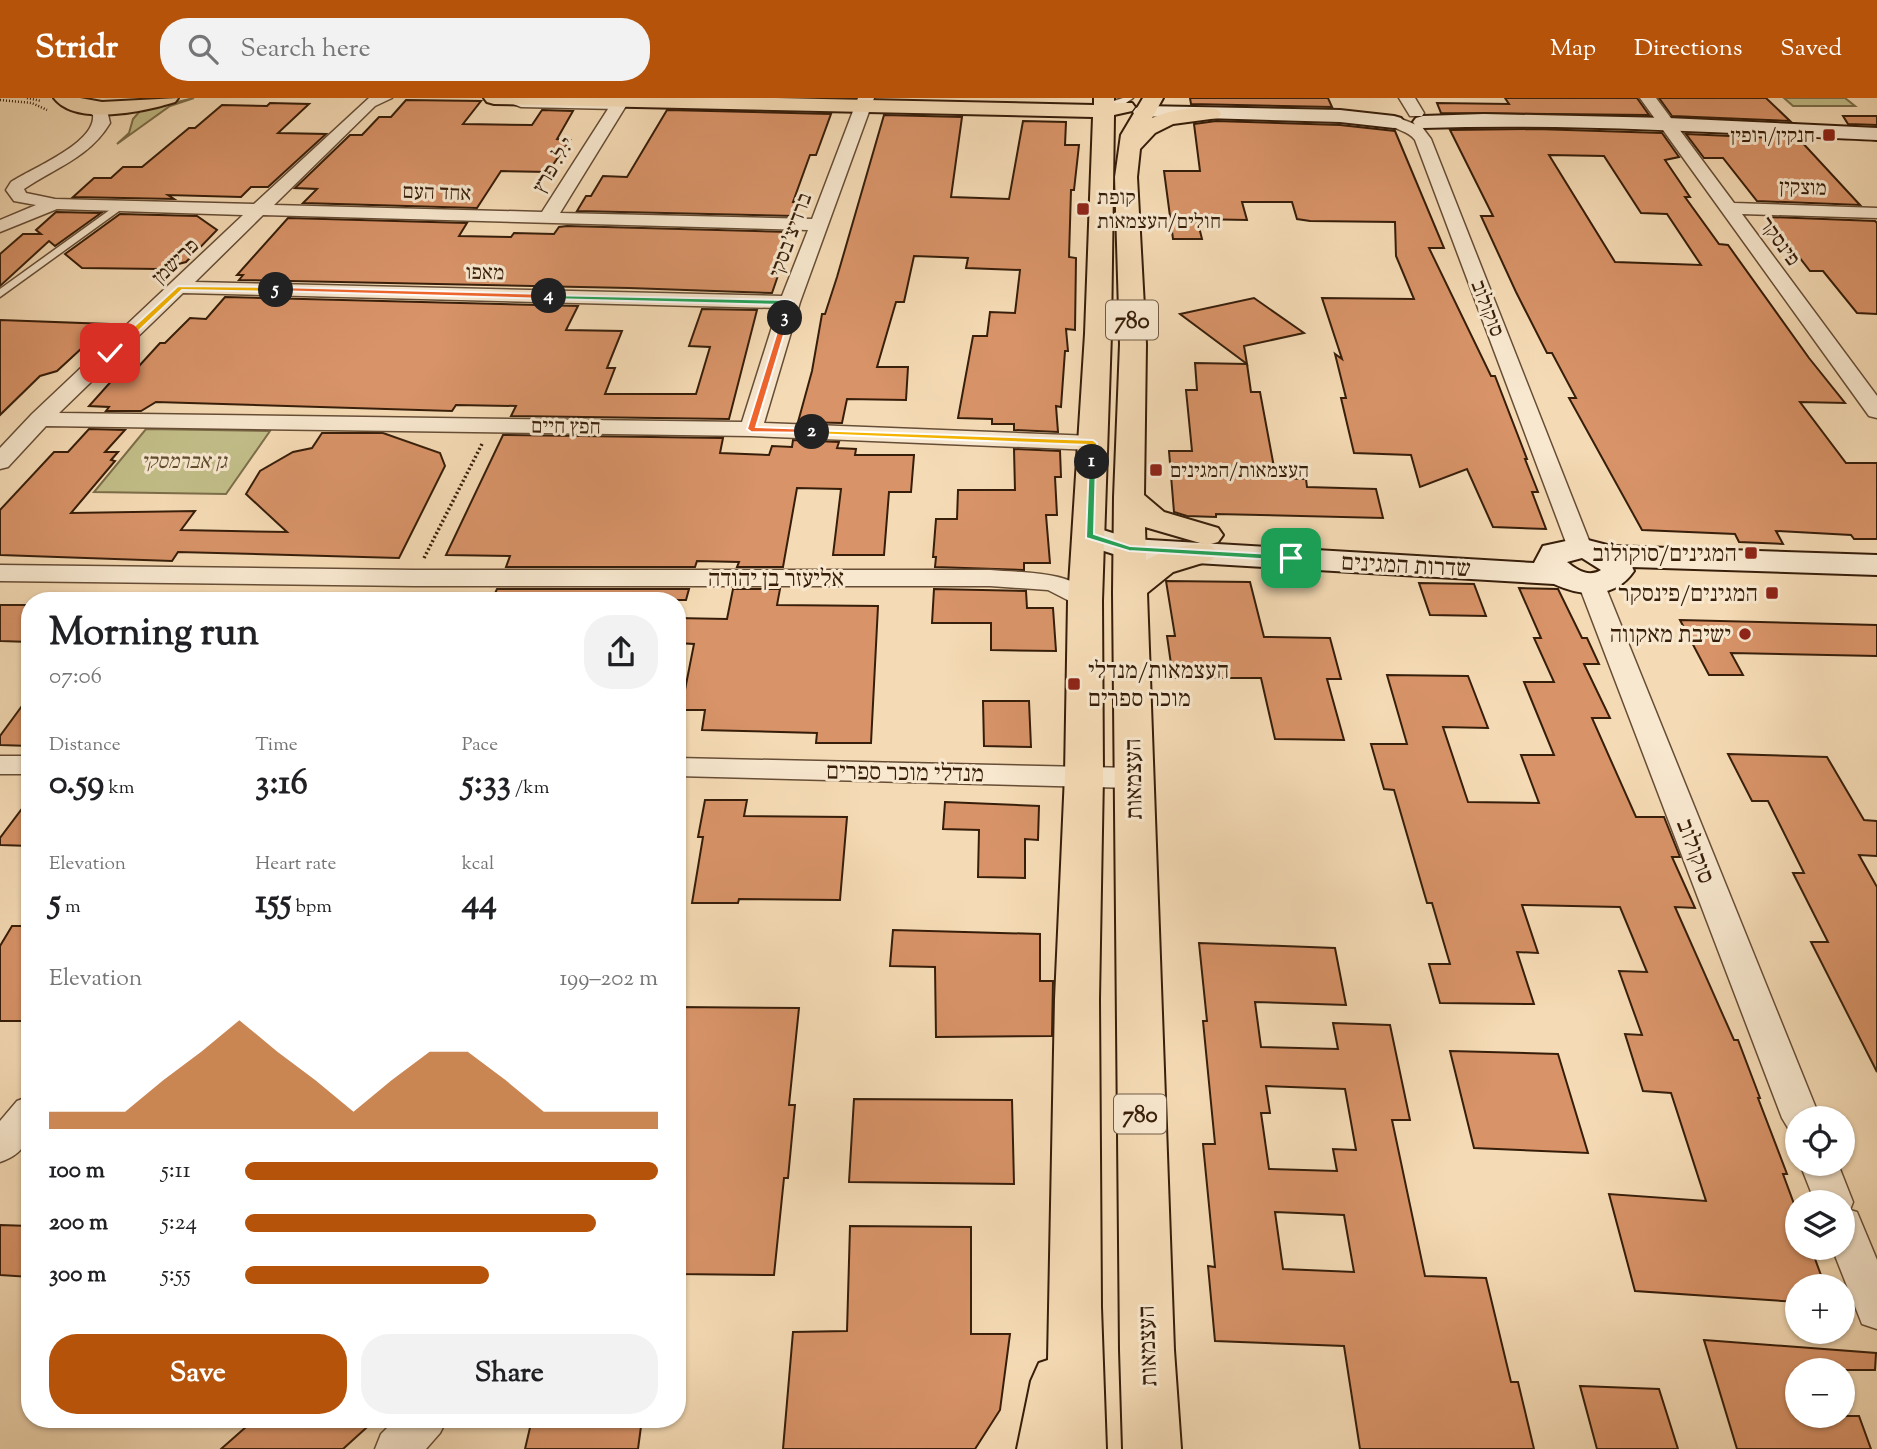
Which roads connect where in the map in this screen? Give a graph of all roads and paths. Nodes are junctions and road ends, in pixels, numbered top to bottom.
1 (65, 98) edge
2 (384, 98) edge
3 (494, 98) edge
4 (502, 98) edge
5 (672, 98) edge
6 (1076, 98) edge
7 (1648, 98) edge
8 (161, 100) edge
9 (864, 101) edge
10 (1052, 101) junction
11 (618, 104) junction
12 (1123, 104) edge
13 (87, 106) junction
14 (1019, 110) junction
15 (1405, 113) edge
16 (1211, 114) junction
17 (1239, 114) junction
18 (1668, 124) junction
19 (1877, 134) edge
20 (1101, 136) junction
21 (1127, 150) junction
22 (55, 204) junction
23 (121, 206) junction
24 (1728, 208) junction
25 (262, 209) junction
26 (1877, 213) edge
27 (548, 217) junction
28 (818, 225) junction
29 (0, 227) edge
30 (180, 287) junction
31 (0, 295) edge
32 (790, 302) junction
33 (1877, 411) edge
34 (40, 419) junction
35 (492, 425) junction
36 (751, 429) junction
37 (1093, 443) junction
38 (0, 462) edge
39 (1129, 525) junction
40 (1090, 536) junction
41 (1204, 544) junction
42 (1584, 565) junction
43 (1877, 565) edge
44 (0, 573) edge
45 (414, 578) junction
46 (1877, 588) edge
47 (1130, 593) junction
48 (1085, 601) junction
49 (0, 765) edge
50 (21, 765) edge
51 (686, 767) edge
52 (1084, 775) junction
53 (1133, 778) junction
54 (1796, 1106) edge
55 (21, 1122) edge
56 (0, 1147) edge
57 (1855, 1255) edge
58 (1074, 1307) junction
59 (1877, 1311) edge
60 (417, 1428) edge
61 (397, 1449) edge
62 (1046, 1449) edge
63 (1077, 1449) edge
64 (1152, 1449) edge

1 - 13 main road
2 - 25 street, פרישמן
3 - 4 main road
4 - 11 main road
5 - 9 lane
6 - 10 main road
7 - 18 street, פינסקר
8 - 13 main road
8 - 22 street
9 - 10 main road
9 - 11 main road
9 - 12 lane
9 - 14 main road
9 - 28 street, ברדיצ'בסקי
10 - 12 main road
11 - 27 street, י.ל. פרץ
12 - 14 main road
12 - 16 street
12 - 17 street
12 - 20 main road, העצמאות / 780
12 - 21 main road, העצמאות / 780
13 - 22 street, אחד העם
14 - 20 main road
15 - 17 street
15 - 18 street
15 - 42 street, סוקולוב
16 - 17 street
16 - 21 main road
18 - 19 street
18 - 24 street, פינסקר
20 - 37 main road, העצמאות / 780
21 - 39 main road, העצמאות / 780
22 - 23 street, אחד העם
22 - 29 street
23 - 25 street, אחד העם
23 - 31 lane
24 - 26 street, מוצקין
24 - 33 street, פינסקר
25 - 27 street, אחד העם
25 - 30 street, פרישמן
27 - 28 street, אחד העם
28 - 32 street, ברדיצ'בסקי
30 - 32 street, מאפו
30 - 34 street, פרישמן
32 - 36 street, ברדיצ'בסקי
34 - 35 street, חפץ חיים
34 - 38 street, פרישמן
35 - 36 street, חפץ חיים
35 - 45 path
36 - 37 street, חפץ חיים
37 - 40 main road, העצמאות / 780
39 - 40 street, שדרות המגינים
39 - 41 street, שדרות המגינים
39 - 41 main road
39 - 47 main road, העצמאות / 780
40 - 48 main road, העצמאות / 780
41 - 42 street, שדרות המגינים
41 - 47 main road
42 - 43 street, שדרות המגינים
42 - 46 street, שדרות המגינים
42 - 54 street, סוקולוב
44 - 45 street, אליעזר בן יהודה
45 - 48 street, אליעזר בן יהודה
47 - 53 main road, העצמאות / 780
48 - 52 main road, העצמאות / 780
49 - 50 street
51 - 52 street, מנדלי מוכר ספרים
52 - 53 street, מנדלי מוכר ספרים
52 - 58 main road, העצמאות / 780
53 - 64 main road, העצמאות / 780
55 - 56 street
57 - 59 street
58 - 62 main road
58 - 63 main road, העצמאות / 780
60 - 61 street

